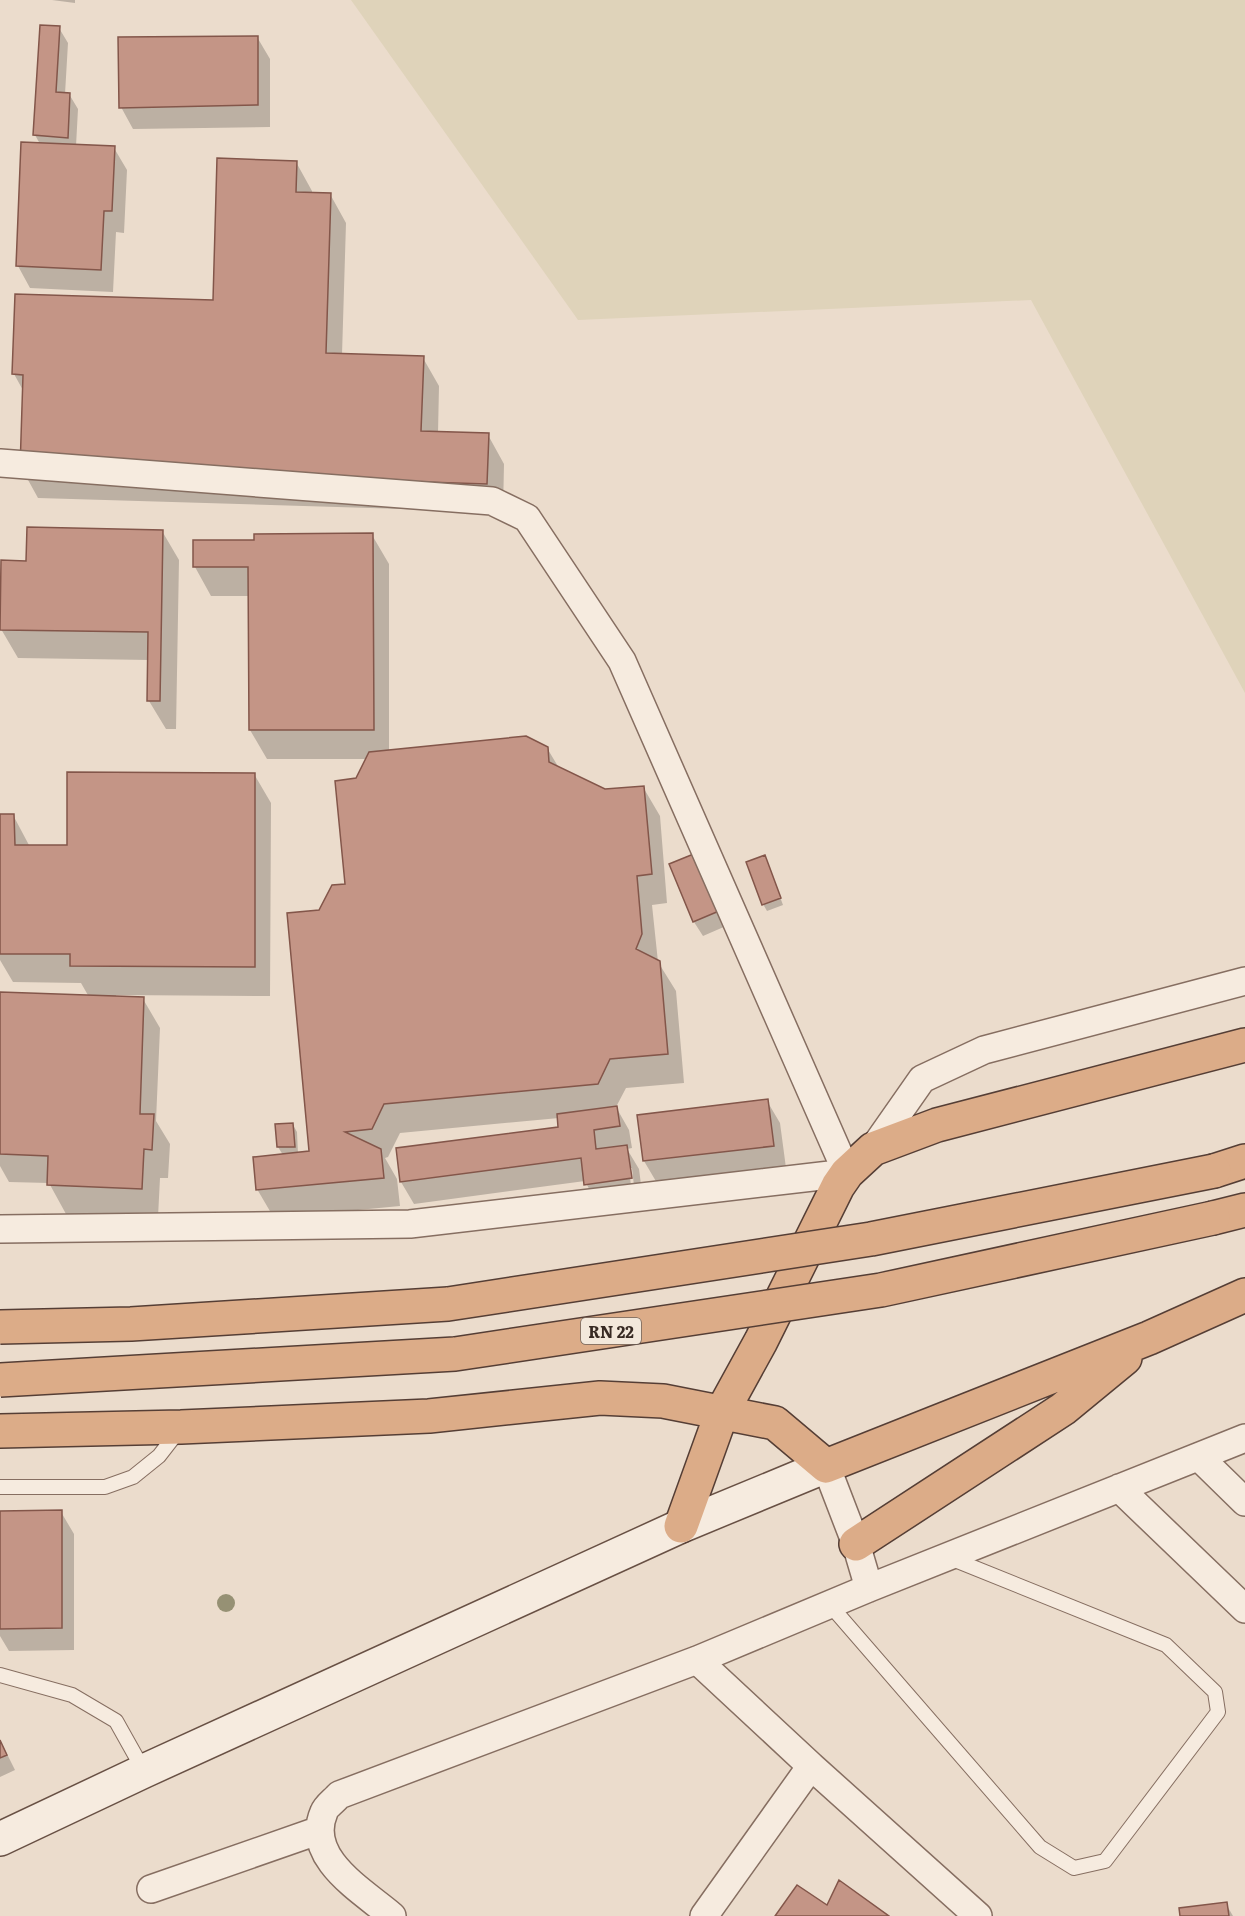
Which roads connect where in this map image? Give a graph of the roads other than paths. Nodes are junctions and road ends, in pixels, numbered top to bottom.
1 (0, 463) edge
2 (1245, 981) edge
3 (1245, 1045) edge
4 (873, 1149) junction
5 (1245, 1161) edge
6 (847, 1173) junction
7 (1245, 1210) edge
8 (0, 1230) edge
9 (1245, 1295) edge
10 (0, 1327) edge
11 (1149, 1338) junction
12 (0, 1380) edge
13 (722, 1412) junction
14 (182, 1427) junction
15 (0, 1431) edge
16 (1245, 1438) edge
17 (1199, 1457) junction
18 (826, 1466) junction
19 (0, 1487) edge
20 (1119, 1488) junction
21 (1245, 1502) edge
22 (681, 1526) junction
23 (856, 1544) junction
24 (947, 1557) junction
25 (869, 1588) junction
26 (830, 1605) junction
27 (1245, 1609) edge
28 (697, 1660) junction
29 (0, 1675) edge
30 (811, 1766) junction
31 (144, 1771) junction
32 (320, 1830) junction
33 (0, 1839) edge
34 (151, 1889) dead end
35 (392, 1916) edge
36 (704, 1916) edge
37 (978, 1916) edge

1 - 6 street
2 - 4 street
3 - 4 highway
4 - 6 highway
5 - 10 highway, bridge
6 - 8 street
6 - 13 highway
7 - 12 highway, RN 22, bridge
9 - 11 highway
11 - 18 highway
11 - 23 highway
13 - 14 highway
13 - 18 highway
13 - 22 highway
14 - 15 highway
14 - 19 lane
16 - 17 street
17 - 20 street
17 - 21 street
18 - 22 main road
18 - 23 street
20 - 24 street
20 - 27 street
22 - 31 main road
23 - 25 street
24 - 25 street
24 - 26 lane
25 - 26 street
26 - 28 street
28 - 30 street
28 - 32 street
29 - 31 lane
30 - 36 street
30 - 37 street
31 - 33 main road
32 - 34 street
32 - 35 street

